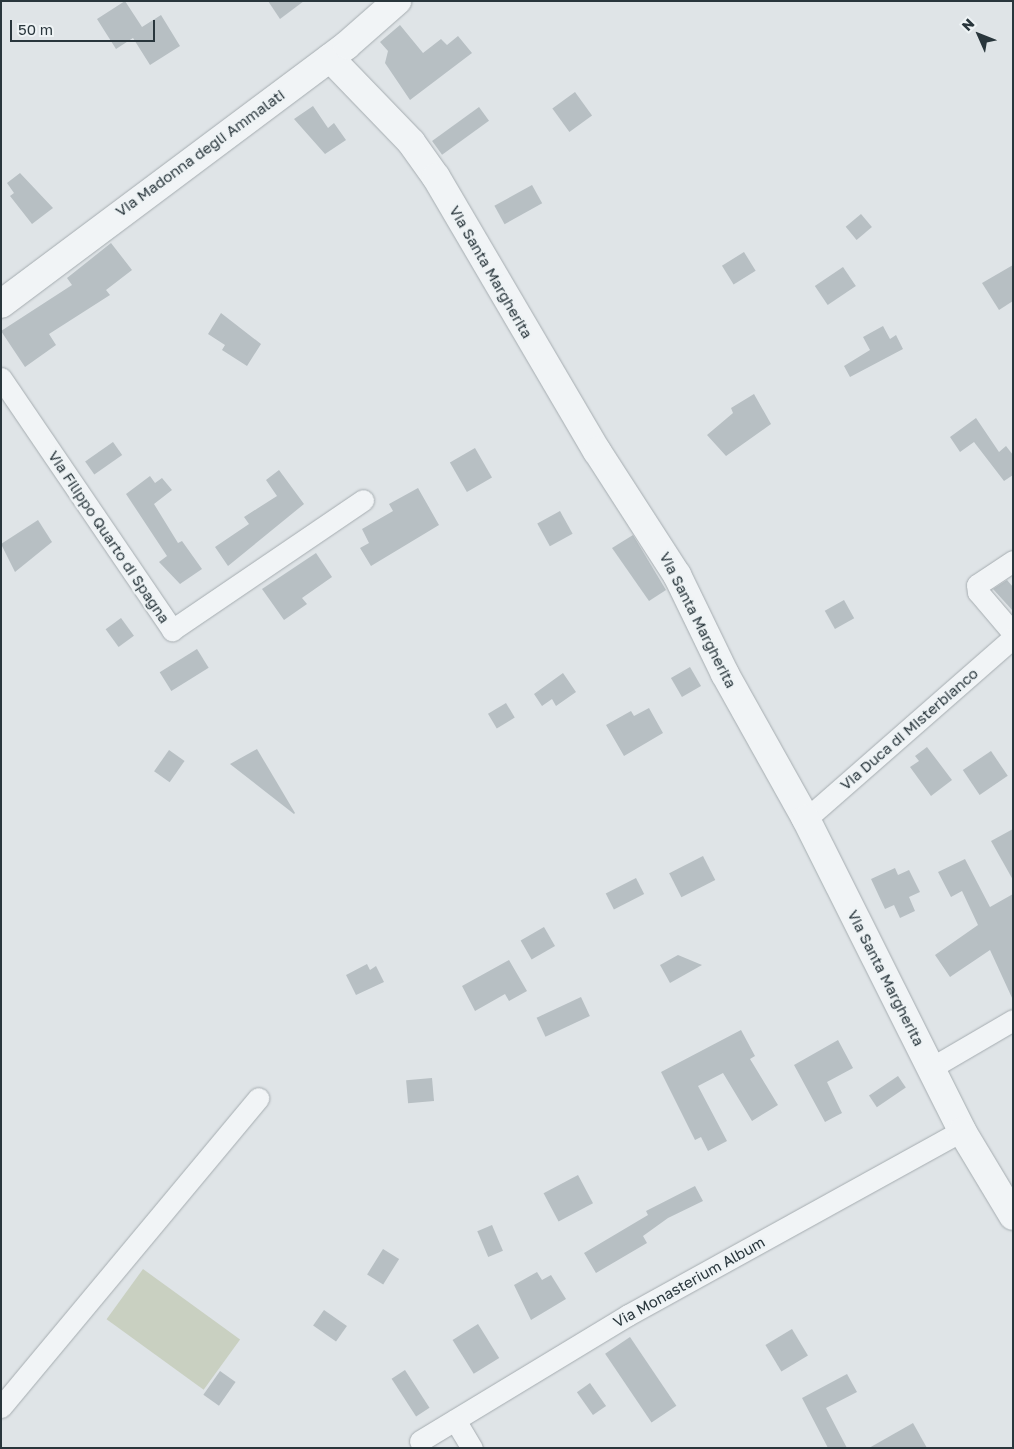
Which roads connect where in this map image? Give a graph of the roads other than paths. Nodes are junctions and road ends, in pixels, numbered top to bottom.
1 (397, 1) edge
2 (330, 58) junction
3 (1, 304) edge
4 (1, 378) edge
5 (363, 500) dead end
6 (1013, 561) edge
7 (1013, 634) edge
8 (1013, 638) edge
9 (806, 819) junction
10 (1013, 1020) edge
11 (931, 1068) junction
12 (258, 1098) dead end
13 (962, 1131) junction
14 (1013, 1216) edge
15 (1, 1407) edge
16 (455, 1420) junction
17 (420, 1441) dead end
18 (472, 1448) edge

1 - 2 street, Via Madonna degli Ammalati
2 - 3 street, Via Madonna degli Ammalati
2 - 9 street, Via Santa Margherita
4 - 5 street, Via Filippo Quarto di Spagna
6 - 7 street
8 - 9 street, Via Duca di Misterbianco
9 - 11 street, Via Santa Margherita
10 - 11 street
11 - 13 street, Via Santa Margherita
12 - 15 street
13 - 14 street, Via Santa Margherita
13 - 16 street, Via Monasterium Album
16 - 17 street, Via Monasterium Album
16 - 18 street

